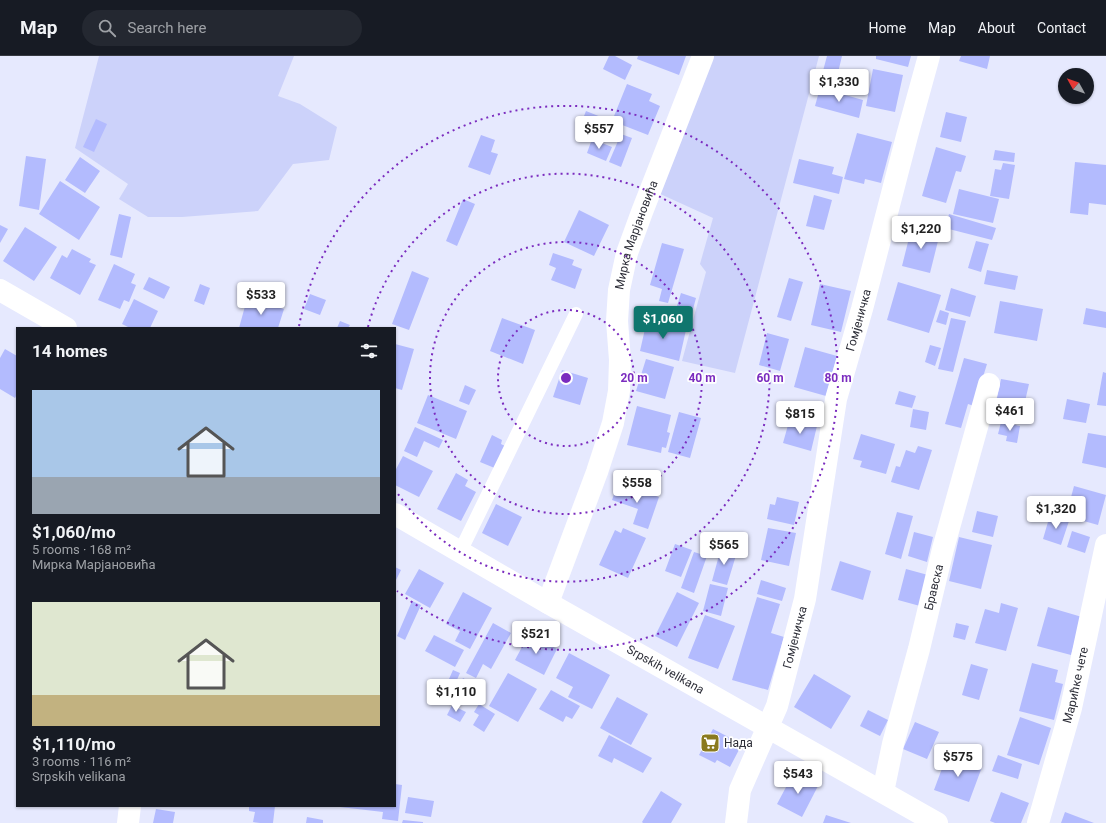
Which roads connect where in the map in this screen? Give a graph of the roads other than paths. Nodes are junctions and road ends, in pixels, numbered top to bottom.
1 (703, 56) edge
2 (929, 56) edge
3 (0, 290) edge
4 (576, 314) dead end
5 (64, 327) edge
6 (989, 384) dead end
7 (396, 515) edge
8 (1106, 545) edge
9 (460, 552) junction
10 (548, 603) junction
11 (768, 727) junction
12 (883, 792) junction
13 (130, 807) edge
14 (128, 823) edge
15 (736, 823) edge
16 (937, 823) edge
17 (1038, 823) edge

1 - 10 street, Мирка Марјановића
2 - 11 street, Гомјеничка
3 - 5 street
4 - 9 lane
6 - 12 street, Бравска
7 - 9 street, Srpskih velikana
8 - 17 street, Марићке чете
9 - 10 street, Srpskih velikana
10 - 11 street, Srpskih velikana
11 - 12 street, Srpskih velikana
11 - 15 street, Гомјеничка
12 - 16 street, Srpskih velikana
13 - 14 street

